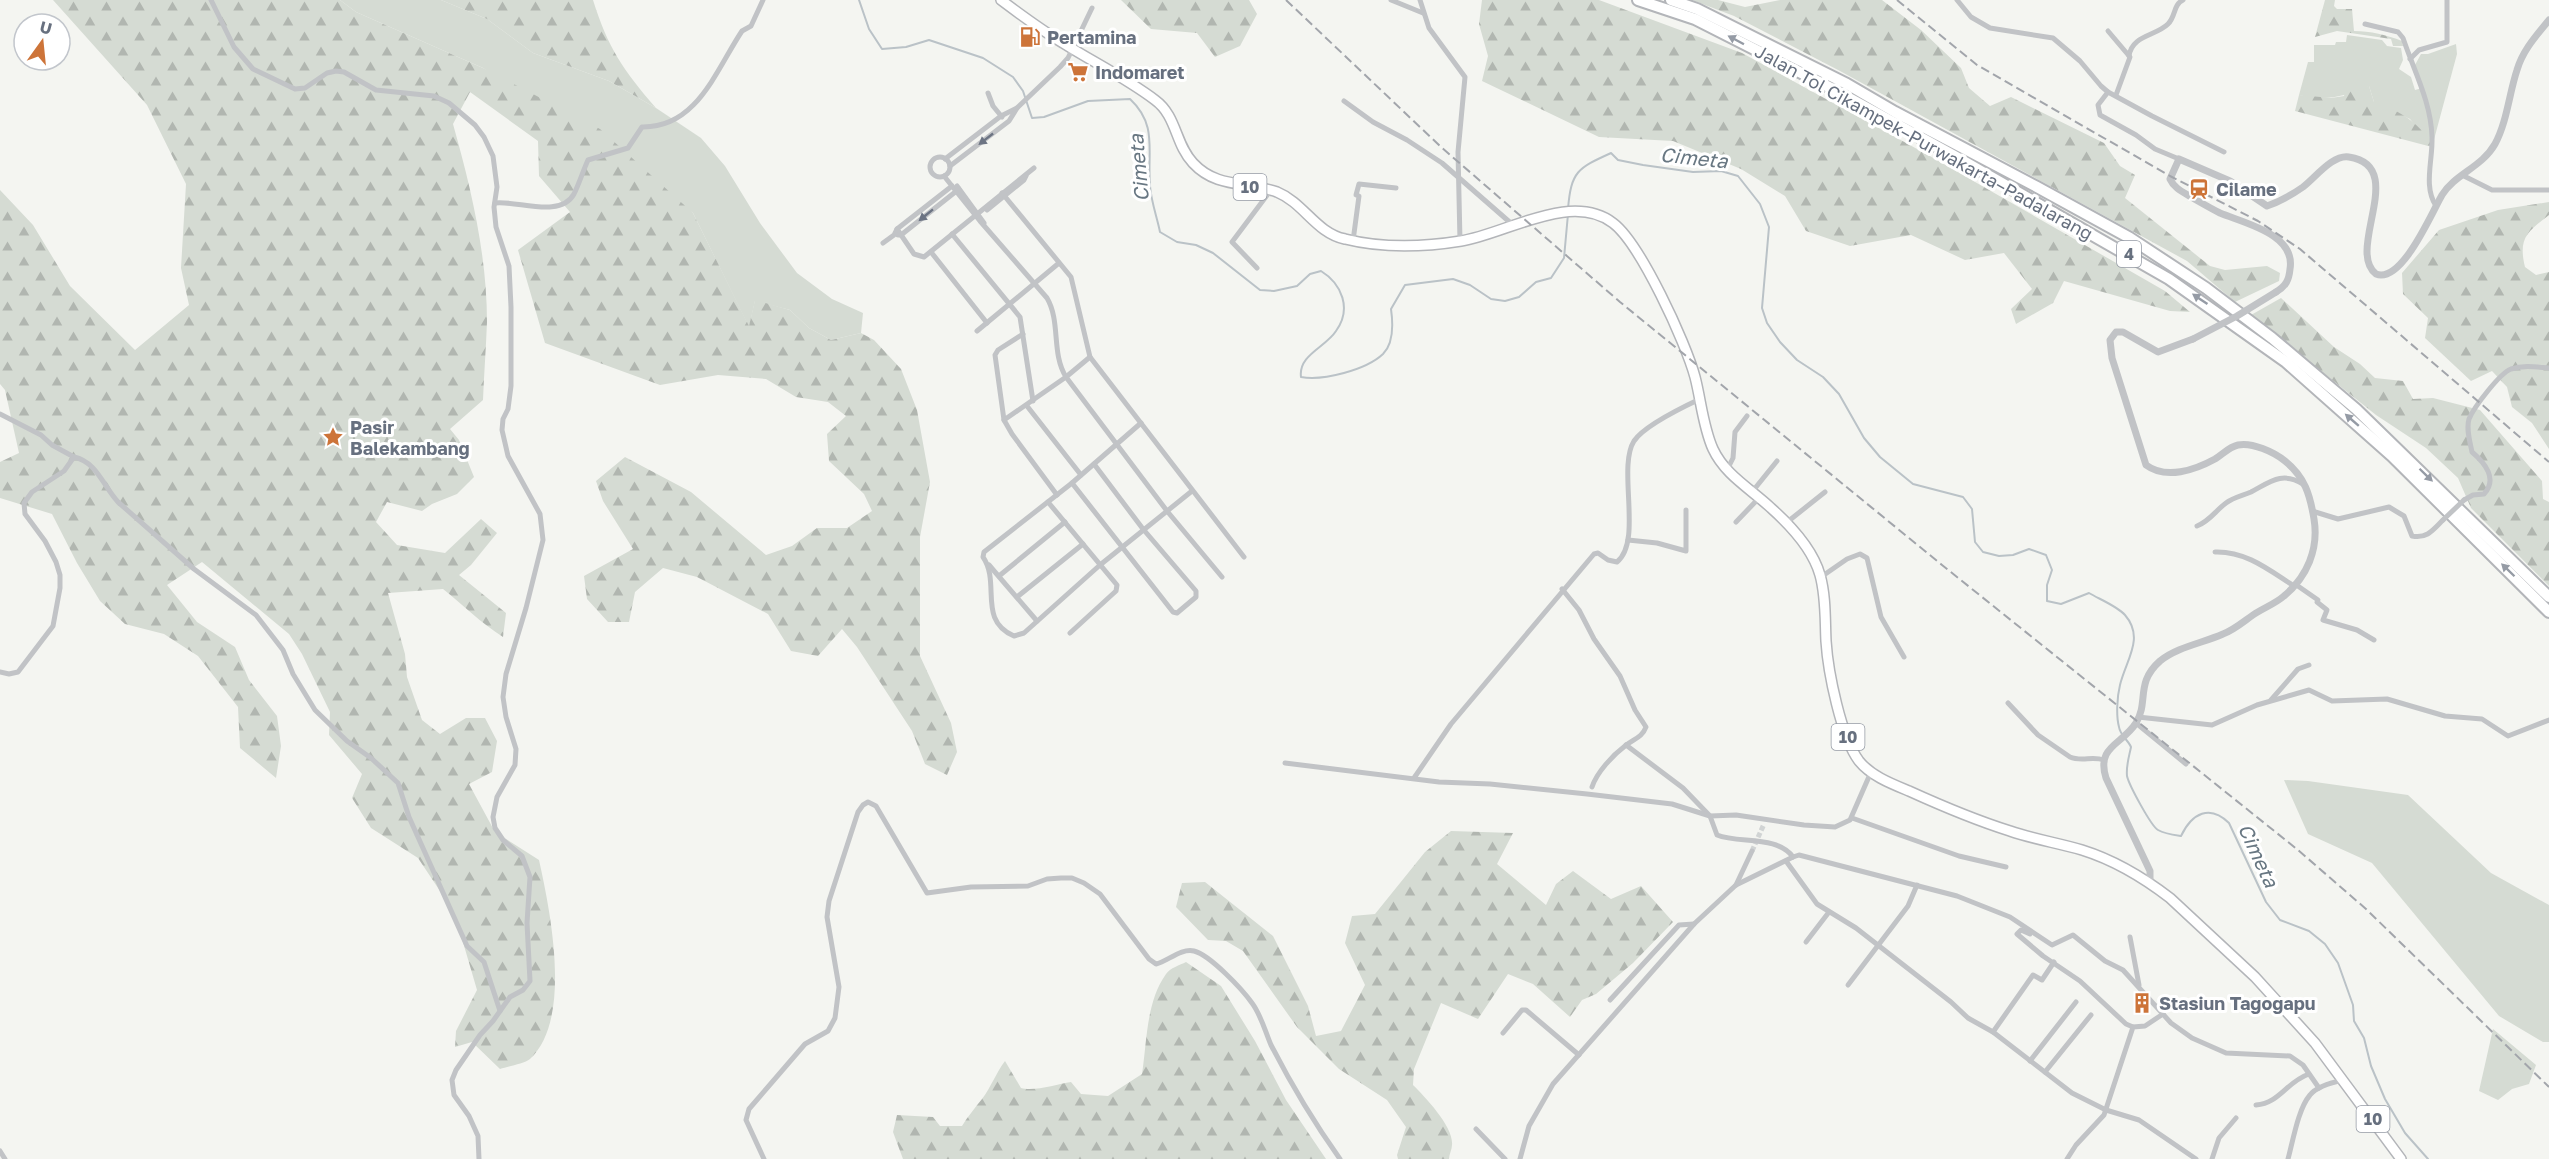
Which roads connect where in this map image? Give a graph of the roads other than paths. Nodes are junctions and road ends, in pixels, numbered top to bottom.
1 (211, 0) edge
2 (764, 0) edge
3 (1001, 0) edge
4 (1391, 0) edge
5 (1420, 0) edge
6 (1638, 0) edge
7 (1671, 0) edge
8 (1957, 0) edge
9 (2183, 0) edge
10 (2446, 0) edge
11 (1092, 8) dead end
12 (1423, 13) junction
13 (2549, 20) edge
14 (2365, 24) dead end
15 (2108, 31) dead end
16 (1072, 48) junction
17 (2129, 56) junction
18 (2410, 59) junction
19 (2108, 92) junction
20 (988, 93) dead end
21 (2116, 95) junction
22 (1344, 101) dead end
23 (1020, 106) junction
24 (1001, 116) junction
25 (1007, 122) junction
26 (2224, 152) dead end
27 (945, 159) junction
28 (2180, 159) junction
29 (950, 166) junction
30 (1034, 168) dead end
31 (945, 175) junction
32 (2464, 176) junction
33 (1458, 177) junction
34 (1396, 188) dead end
35 (955, 189) junction
36 (1271, 190) junction
37 (2549, 190) edge
38 (1004, 195) junction
39 (495, 203) junction
40 (2436, 206) junction
41 (978, 215) junction
42 (1513, 225) junction
43 (895, 232) junction
44 (902, 235) junction
45 (953, 235) junction
46 (1353, 241) junction
47 (1460, 241) junction
48 (882, 243) dead end
49 (932, 251) junction
50 (1059, 263) junction
51 (1257, 268) dead end
52 (1035, 284) junction
53 (1011, 305) junction
54 (987, 323) junction
55 (977, 331) dead end
56 (1023, 333) junction
57 (1090, 357) junction
58 (2549, 368) edge
59 (1066, 377) junction
60 (1700, 399) junction
61 (1033, 400) junction
62 (1027, 405) junction
63 (0, 414) edge
64 (1747, 416) dead end
65 (1004, 420) junction
66 (1141, 423) junction
67 (1118, 444) junction
68 (74, 457) junction
69 (1777, 461) dead end
70 (1094, 464) junction
71 (1727, 470) junction
72 (1082, 475) junction
73 (1072, 483) junction
74 (2307, 487) junction
75 (1192, 491) junction
76 (1825, 492) dead end
77 (1057, 495) junction
78 (1756, 495) junction
79 (1048, 502) junction
80 (1686, 510) dead end
81 (1167, 511) junction
82 (2312, 511) junction
83 (1065, 522) junction
84 (1736, 522) dead end
85 (1786, 523) junction
86 (2197, 526) dead end
87 (1143, 529) junction
88 (1628, 540) junction
89 (1083, 544) junction
90 (1122, 547) junction
91 (2214, 552) dead end
92 (1244, 557) dead end
93 (988, 564) junction
94 (1100, 565) junction
95 (999, 576) junction
96 (1222, 577) dead end
97 (1821, 578) junction
98 (2294, 585) junction
99 (1562, 589) junction
100 (1017, 597) junction
101 (2549, 597) edge
102 (2549, 612) edge
103 (1036, 621) junction
104 (1070, 633) dead end
105 (2374, 640) dead end
106 (1904, 657) dead end
107 (2309, 665) dead end
108 (0, 672) edge
109 (2270, 701) junction
110 (2008, 703) dead end
111 (2137, 720) junction
112 (2549, 720) edge
113 (1626, 745) junction
114 (2104, 760) junction
115 (1285, 763) dead end
116 (2186, 764) dead end
117 (1871, 771) junction
118 (1414, 778) junction
119 (1592, 787) dead end
120 (1710, 816) junction
121 (1852, 818) junction
122 (1752, 852) tunnel mouth
123 (1793, 857) junction
124 (1786, 861) junction
125 (2006, 867) dead end
126 (2150, 883) junction
127 (1736, 885) junction
128 (1917, 885) junction
129 (1829, 912) junction
130 (1694, 924) junction
131 (2130, 937) dead end
132 (2042, 939) junction
133 (1806, 942) dead end
134 (1879, 947) junction
135 (2054, 962) junction
136 (1848, 985) dead end
137 (2140, 988) junction
138 (1610, 1000) dead end
139 (2076, 1002) dead end
140 (500, 1011) junction
141 (2163, 1014) junction
142 (2091, 1015) dead end
143 (2133, 1027) junction
144 (1993, 1032) junction
145 (1503, 1033) dead end
146 (1579, 1055) junction
147 (2030, 1061) junction
148 (2045, 1072) junction
149 (2309, 1074) junction
150 (2344, 1080) junction
151 (2319, 1088) junction
152 (2256, 1106) dead end
153 (2106, 1110) junction
154 (2236, 1118) dead end
155 (1476, 1129) dead end
156 (0, 1151) edge
157 (5, 1159) edge
158 (479, 1159) edge
159 (764, 1159) edge
160 (1341, 1159) edge
161 (1505, 1159) edge
162 (1520, 1159) edge
163 (2067, 1159) edge
164 (2196, 1159) edge
165 (2212, 1159) edge
166 (2288, 1159) edge
167 (2401, 1159) edge

1 - 39 street
2 - 39 street
3 - 16 highway, 10
4 - 12 street
5 - 12 street
102 -> 6 highway, Jalan Tol Cikampek–Purwakarta–Padalarang / 4
7 -> 101 highway, Jalan Tol Cikampek–Purwakarta–Padalarang / 4
8 - 19 street
9 - 17 street
10 - 18 street
11 - 16 street
12 - 33 street
13 - 32 street
14 - 18 street
15 - 17 street
16 - 23 street
16 - 36 highway, 10
17 - 21 street
18 - 40 street
19 - 21 street
19 - 28 street
20 - 24 street
21 - 26 street
22 - 33 street
23 - 24 street
23 - 25 street
24 - 25 street
24 - 27 street
25 -> 29 street
27 - 29 street
27 - 31 street
28 - 40 street
28 - 74 street, bridge
29 - 31 street
30 - 38 street
31 - 35 street
32 - 37 street
32 - 40 street
33 - 42 street
33 - 47 street
34 - 46 street
35 - 41 street
35 - 43 street
35 -> 44 street
36 - 46 highway, 10
36 - 51 street
38 - 41 street
38 - 50 street
39 - 140 street
41 - 45 street
41 - 52 street
42 - 47 highway, 10
42 - 60 highway, 10
43 - 44 street
43 - 48 street
44 - 49 street
45 - 49 street
45 - 53 street
46 - 47 highway, 10
49 - 54 street
50 - 52 street
50 - 57 street
52 - 53 street
52 - 59 street
53 - 54 street
53 - 56 street
54 - 55 street
56 - 61 street
56 - 65 street
57 - 59 street
57 - 66 street
58 - 82 street, bridge
59 - 61 street
59 - 67 street
60 - 71 highway, 10
60 - 88 street
61 - 62 street
62 - 65 street
62 - 72 street
63 - 68 street
64 - 71 street
65 - 77 street
66 - 67 street
66 - 75 street
67 - 70 street
67 - 81 street
68 - 108 street
68 - 140 street
69 - 78 street
70 - 72 street
70 - 87 street
71 - 78 highway, 10
72 - 73 street
73 - 77 street
73 - 90 street
74 - 82 street
74 - 86 street
75 - 81 street
75 - 92 street
76 - 85 street
77 - 79 street
78 - 84 street
78 - 85 highway, 10
79 - 83 street
79 - 93 street
80 - 88 street
81 - 87 street
81 - 96 street
82 - 98 street
83 - 89 street
83 - 95 street
85 - 97 highway, 10
87 - 90 street
87 - 90 street
88 - 99 street
89 - 94 street
89 - 100 street
90 - 94 street
91 - 98 street
93 - 95 street
93 - 103 street
94 - 103 street
94 - 104 street
95 - 100 street
97 - 106 street
97 - 117 highway, 10
98 - 105 street
98 - 111 street
99 - 113 street
99 - 118 street
100 - 103 street
107 - 109 street
109 - 111 street
109 - 112 street
110 - 114 street
111 - 114 street
111 - 116 street
113 - 119 street
113 - 120 street
114 - 126 street
115 - 118 street
117 - 121 street
117 - 126 highway, 10
118 - 120 street
120 - 121 street
120 - 123 street
121 - 125 street
122 - 127 street
123 - 124 street
123 - 128 street
124 - 127 street
124 - 129 street
126 - 150 highway, 10
127 - 130 street
128 - 132 street
128 - 134 street
129 - 133 street
129 - 134 street
130 - 138 street
130 - 146 street
131 - 137 street
132 - 135 street
132 - 137 street
134 - 136 street
134 - 144 street
135 - 143 street
135 - 144 street
137 - 141 street
139 - 147 street
140 - 158 street
141 - 143 street
141 - 149 street
142 - 148 street
143 - 153 street
144 - 147 street
145 - 146 street
146 - 162 street
147 - 148 street
148 - 153 street
149 - 151 street
149 - 152 street
150 - 151 street
150 - 167 highway, 10
151 - 166 street
153 - 163 street
153 - 164 street
154 - 165 street
155 - 161 street
156 - 157 street
159 - 160 street

